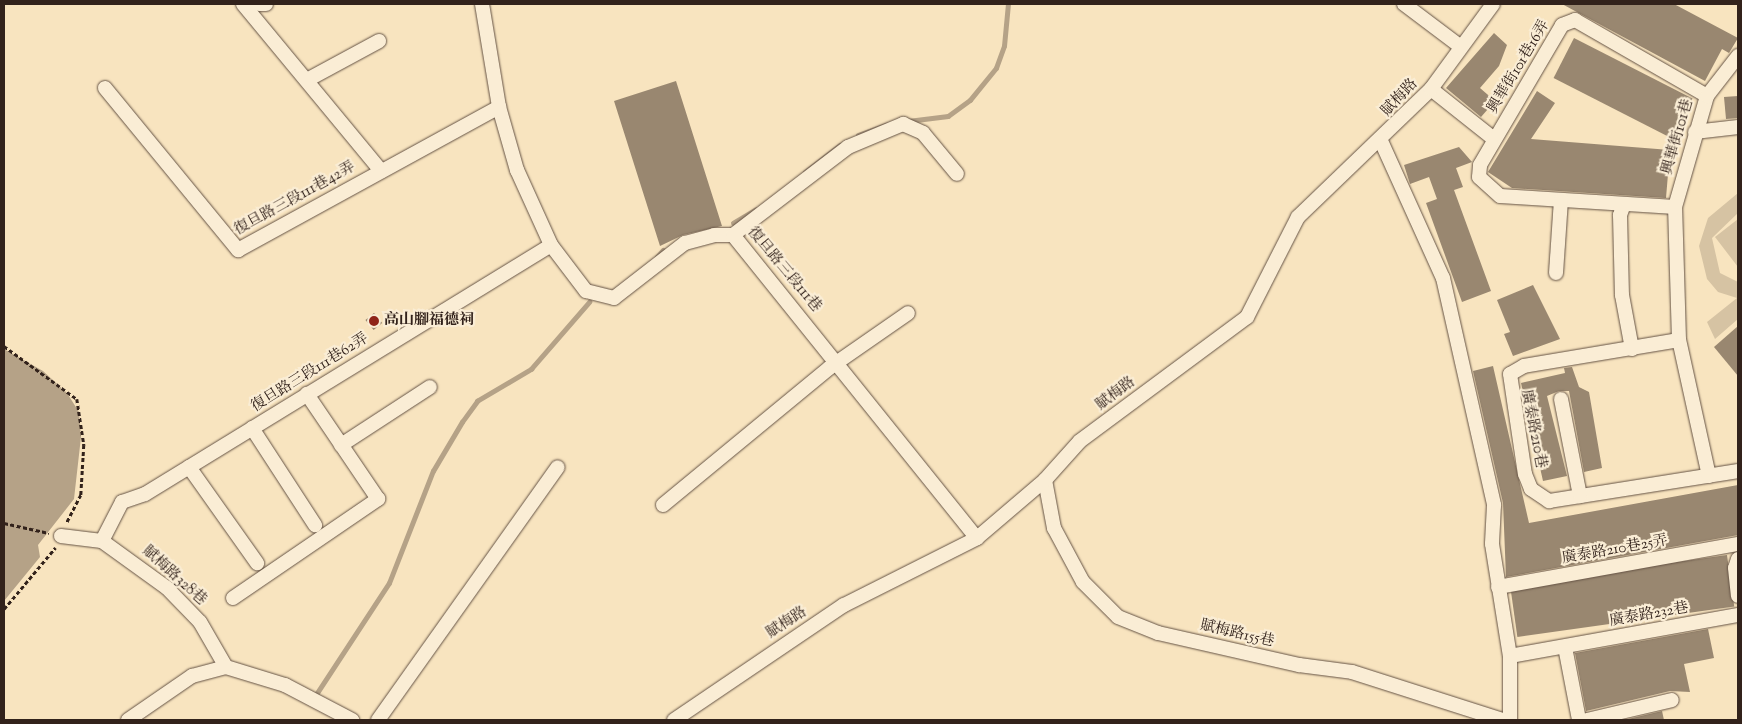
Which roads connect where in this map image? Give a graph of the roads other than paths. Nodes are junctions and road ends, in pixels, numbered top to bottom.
1 (244, 4) edge
2 (259, 4) edge
3 (266, 4) edge
4 (482, 4) edge
5 (1404, 4) edge
6 (1494, 4) edge
7 (379, 42) dead end
8 (1460, 47) junction
9 (1738, 56) edge
10 (307, 80) junction
11 (105, 88) dead end
12 (1431, 89) junction
13 (1707, 96) junction
14 (499, 106) junction
15 (1738, 127) edge
16 (1695, 132) junction
17 (1494, 139) junction
18 (1381, 141) junction
19 (381, 171) junction
20 (957, 174) dead end
21 (1561, 200) junction
22 (1624, 204) junction
23 (1675, 207) junction
24 (734, 235) junction
25 (551, 245) junction
26 (1556, 273) dead end
27 (908, 313) dead end
28 (1679, 340) junction
29 (1632, 348) junction
30 (839, 361) junction
31 (430, 387) dead end
32 (307, 394) junction
33 (1562, 399) dead end
34 (252, 428) junction
35 (341, 445) junction
36 (558, 466) dead end
37 (189, 467) junction
38 (1738, 471) edge
39 (1709, 476) junction
40 (1045, 480) junction
41 (1580, 496) junction
42 (663, 505) dead end
43 (315, 525) dead end
44 (61, 536) road end
45 (977, 538) junction
46 (102, 541) junction
47 (1738, 544) edge
48 (1738, 558) edge
49 (257, 563) dead end
50 (1498, 587) junction
51 (1738, 596) edge
52 (233, 598) dead end
53 (1738, 615) edge
54 (1565, 647) junction
55 (1510, 656) junction
56 (226, 667) junction
57 (1672, 700) dead end
58 (128, 720) edge
59 (352, 720) edge
60 (378, 720) edge
61 (674, 720) edge
62 (1502, 720) edge
63 (1510, 720) edge
64 (1579, 720) edge
65 (1587, 720) edge

1 - 10 street
2 - 3 street
4 - 14 street, 復旦路三段111巷
5 - 8 street
6 - 8 street, 賦梅路
7 - 10 street
8 - 12 street, 賦梅路
9 - 13 street, 興華街101巷
10 - 19 street
11 - 19 street, 復旦路三段111巷42弄
12 - 17 street
12 - 18 street, 賦梅路
13 - 16 street, 興華街101巷
13 - 17 street, 興華街101巷16弄
14 - 19 street, 復旦路三段111巷42弄
14 - 25 street, 復旦路三段111巷
15 - 16 street
16 - 23 street, 興華街101巷
17 - 21 street
18 - 40 street, 賦梅路
18 - 50 street
20 - 24 street
21 - 22 street
21 - 26 street
22 - 23 street
22 - 29 street
23 - 28 street, 興華街101巷
24 - 25 street, 復旦路三段111巷
24 - 30 street, 復旦路三段111巷
25 - 32 street, 復旦路三段111巷62弄
27 - 30 street
28 - 29 street, 廣泰路210巷
28 - 39 street, 興華街101巷
29 - 41 street, 廣泰路210巷
30 - 42 street
30 - 45 street, 復旦路三段111巷
31 - 35 street
32 - 34 street, 復旦路三段111巷62弄
32 - 35 street
33 - 41 street
34 - 37 street, 復旦路三段111巷62弄
34 - 43 street
35 - 52 street
36 - 60 street
37 - 46 street, 復旦路三段111巷62弄
37 - 49 street
38 - 39 street, 廣泰路210巷
39 - 41 street, 廣泰路210巷
40 - 45 street, 賦梅路
40 - 62 street, 賦梅路155巷
44 - 46 street, 賦梅路328巷
45 - 61 street, 賦梅路
46 - 56 street, 賦梅路328巷
47 - 50 street, 廣泰路210巷25弄
48 - 51 street
50 - 55 street
53 - 54 street, 廣泰路232巷
54 - 55 street, 廣泰路232巷
54 - 64 street
55 - 63 street
56 - 58 street
56 - 59 street
57 - 65 street

